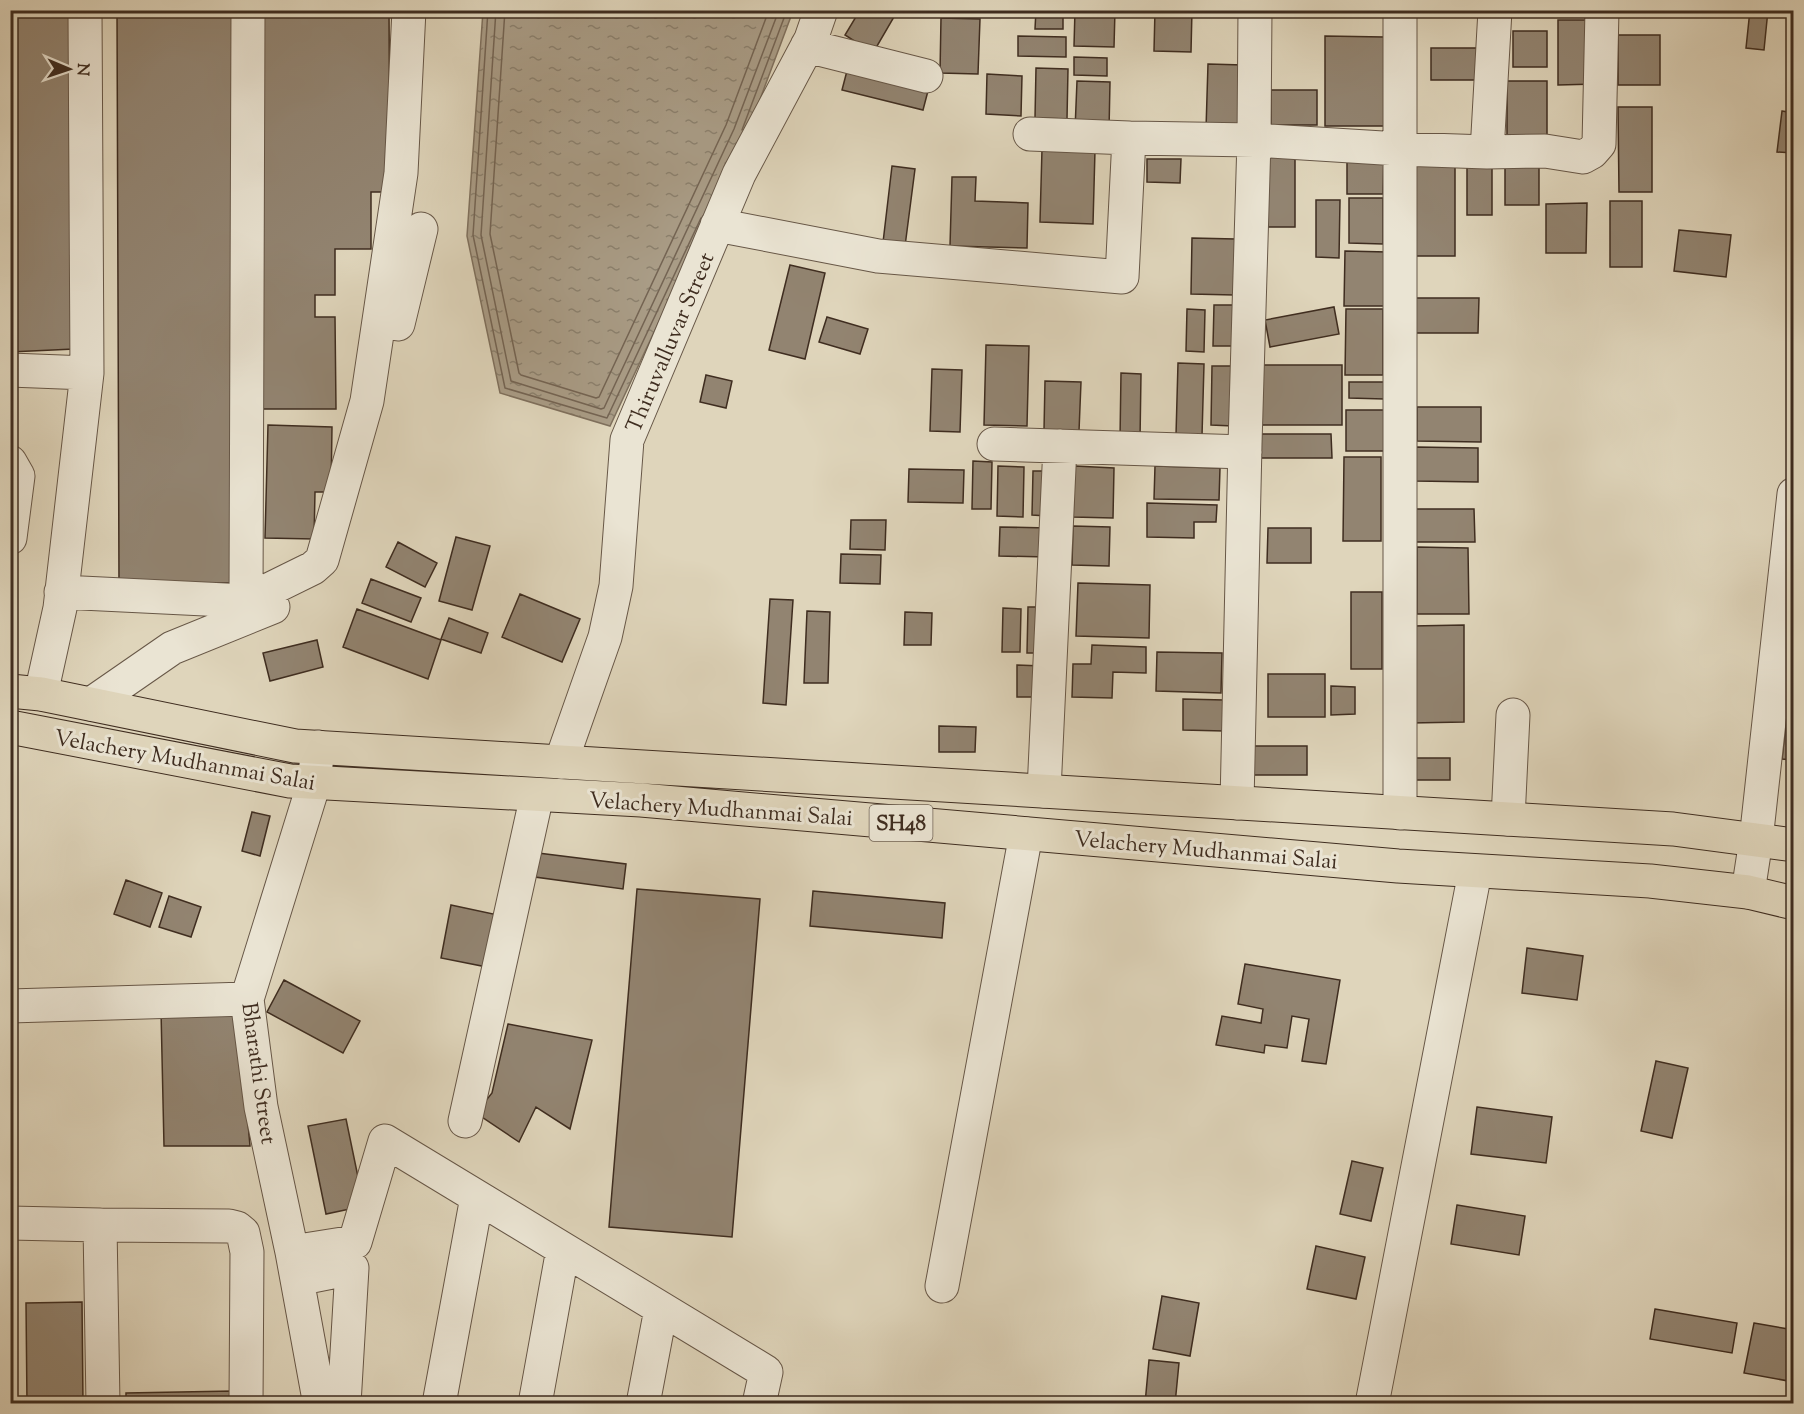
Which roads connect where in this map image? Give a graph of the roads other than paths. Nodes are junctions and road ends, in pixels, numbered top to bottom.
1 (85, 10) edge
2 (248, 10) edge
3 (410, 10) edge
4 (821, 10) edge
5 (1255, 10) edge
6 (1400, 10) edge
7 (1495, 10) edge
8 (1602, 10) edge
9 (807, 46) junction
10 (926, 76) dead end
11 (1030, 134) dead end
12 (1129, 138) junction
13 (1254, 140) junction
14 (1399, 149) junction
15 (1487, 152) junction
16 (717, 225) junction
17 (421, 229) dead end
18 (10, 370) edge
19 (87, 373) junction
20 (994, 444) dead end
21 (1060, 446) junction
22 (1245, 452) junction
23 (10, 462) edge
24 (1794, 494) edge
25 (10, 538) edge
26 (61, 592) junction
27 (246, 601) junction
28 (26, 692) edge
29 (91, 704) junction
30 (1513, 715) dead end
31 (10, 727) edge
32 (318, 747) junction
33 (561, 762) junction
34 (314, 783) junction
35 (1044, 791) junction
36 (537, 795) junction
37 (1237, 803) junction
38 (1400, 813) junction
39 (1508, 819) junction
40 (1026, 834) junction
41 (1756, 840) junction
42 (1794, 844) edge
43 (1475, 872) junction
44 (1748, 892) junction
45 (1794, 903) edge
46 (247, 999) junction
47 (10, 1006) edge
48 (465, 1121) dead end
49 (477, 1197) junction
50 (10, 1223) edge
51 (100, 1225) junction
52 (563, 1249) junction
53 (353, 1255) junction
54 (294, 1266) junction
55 (942, 1286) dead end
56 (661, 1309) junction
57 (103, 1404) edge
58 (246, 1404) edge
59 (322, 1404) edge
60 (344, 1404) edge
61 (440, 1404) edge
62 (535, 1404) edge
63 (644, 1404) edge
64 (759, 1404) edge
65 (1372, 1404) edge

1 - 19 street
2 - 27 street
3 - 27 street
4 - 9 street, Thiruvalluvar Street
5 - 13 street
6 - 14 street
7 - 15 street
8 - 15 street
9 - 10 street
9 - 16 street, Thiruvalluvar Street
11 - 12 street
12 - 13 street
12 - 16 street
13 - 14 street
13 - 22 street
14 - 15 street
14 - 38 street
16 - 33 street, Thiruvalluvar Street
17 - 29 street
18 - 19 street
19 - 26 street
20 - 21 street
21 - 22 street
21 - 35 street
22 - 37 street
23 - 25 street
24 - 41 street
26 - 27 street
26 - 28 street
28 - 29 main road, Velachery Mudhanmai Salai / SH48
29 - 32 main road, Velachery Mudhanmai Salai / SH48
30 - 39 street
31 - 34 main road, Velachery Mudhanmai Salai / SH48
32 - 33 main road, Velachery Mudhanmai Salai / SH48
32 - 34 street, Bharathi Street
33 - 35 main road, Velachery Mudhanmai Salai / SH48
34 - 36 main road, Velachery Mudhanmai Salai / SH48
34 - 46 street, Bharathi Street
35 - 37 main road, Velachery Mudhanmai Salai / SH48
36 - 40 main road, Velachery Mudhanmai Salai / SH48
36 - 48 street
37 - 38 main road, Velachery Mudhanmai Salai / SH48
38 - 39 main road, Velachery Mudhanmai Salai / SH48
39 - 41 main road, Velachery Mudhanmai Salai / SH48
40 - 43 main road, Velachery Mudhanmai Salai / SH48
40 - 55 street
41 - 42 main road, Velachery Mudhanmai Salai / SH48
41 - 44 street
43 - 44 main road, Velachery Mudhanmai Salai / SH48
43 - 65 street
44 - 45 main road, Velachery Mudhanmai Salai / SH48
46 - 47 street
46 - 54 street, Bharathi Street
49 - 52 street
49 - 53 street
49 - 61 street
50 - 51 street
51 - 57 street
51 - 58 street
52 - 56 street
52 - 62 street
53 - 54 street
53 - 60 street
54 - 59 street, Bharathi Street
56 - 63 street
56 - 64 street

